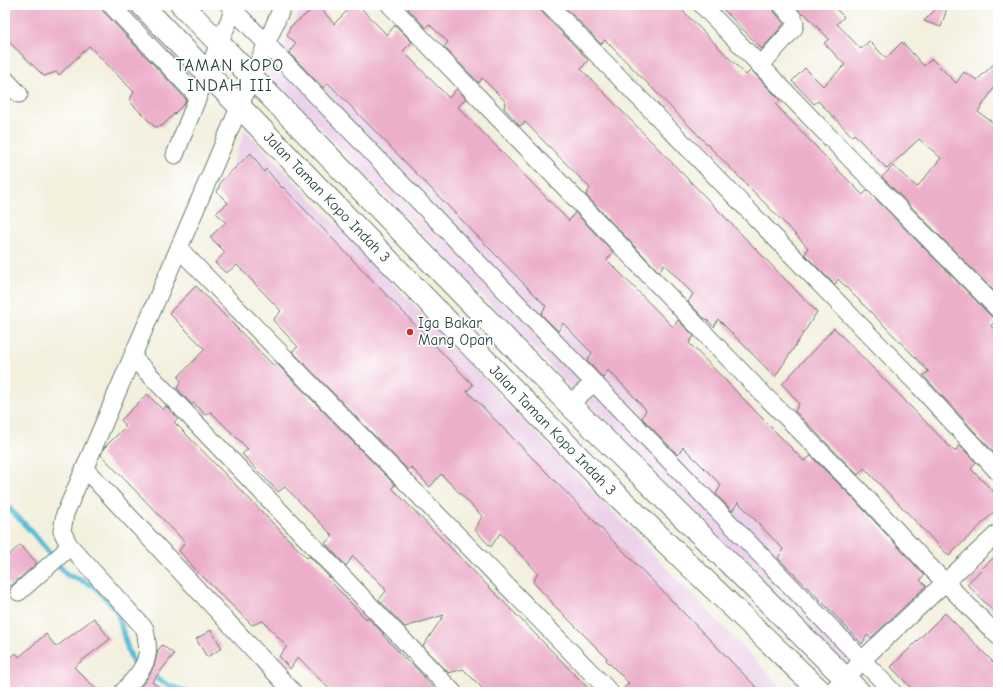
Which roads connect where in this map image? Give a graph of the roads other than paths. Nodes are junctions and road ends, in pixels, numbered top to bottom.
1 (111, 5) edge
2 (142, 5) edge
3 (182, 5) edge
4 (283, 5) edge
5 (390, 5) edge
6 (549, 5) edge
7 (702, 5) edge
8 (782, 5) edge
9 (233, 7) edge
10 (219, 43) junction
11 (267, 43) junction
12 (760, 66) junction
13 (208, 74) junction
14 (252, 78) junction
15 (5, 79) edge
16 (19, 94) dead end
17 (198, 97) junction
18 (240, 108) junction
19 (175, 155) dead end
20 (179, 247) junction
21 (998, 309) edge
22 (132, 357) junction
23 (594, 383) junction
24 (569, 404) junction
25 (85, 469) junction
26 (998, 472) edge
27 (998, 532) edge
28 (66, 549) junction
29 (945, 583) junction
30 (19, 592) dead end
31 (998, 636) edge
32 (862, 660) junction
33 (845, 687) edge
34 (123, 692) edge
35 (293, 692) edge
36 (453, 692) edge
37 (610, 692) edge
38 (821, 692) edge
39 (893, 692) edge

1 - 17 street
2 - 13 main road, Jalan Taman Kopo Indah 3
3 - 10 main road, Jalan Taman Kopo Indah 3
4 - 11 street
5 - 29 street
6 - 26 street
7 - 12 street
8 - 12 street
9 - 10 street
9 - 11 street
10 - 13 street
10 - 14 main road, Jalan Taman Kopo Indah 3
11 - 14 street
11 - 23 street
12 - 21 street
13 - 17 street
13 - 18 main road, Jalan Taman Kopo Indah 3
14 - 18 street
14 - 24 main road, Jalan Taman Kopo Indah 3
15 - 16 street
17 - 19 street
18 - 20 street
18 - 38 main road, Jalan Taman Kopo Indah 3
20 - 22 street
20 - 37 street
22 - 25 street
22 - 36 street
23 - 24 street
23 - 32 street
24 - 33 main road, Jalan Taman Kopo Indah 3
25 - 28 street
25 - 35 street
27 - 29 street
28 - 30 street
28 - 34 street
29 - 31 street
29 - 32 street
32 - 33 street
32 - 39 street

